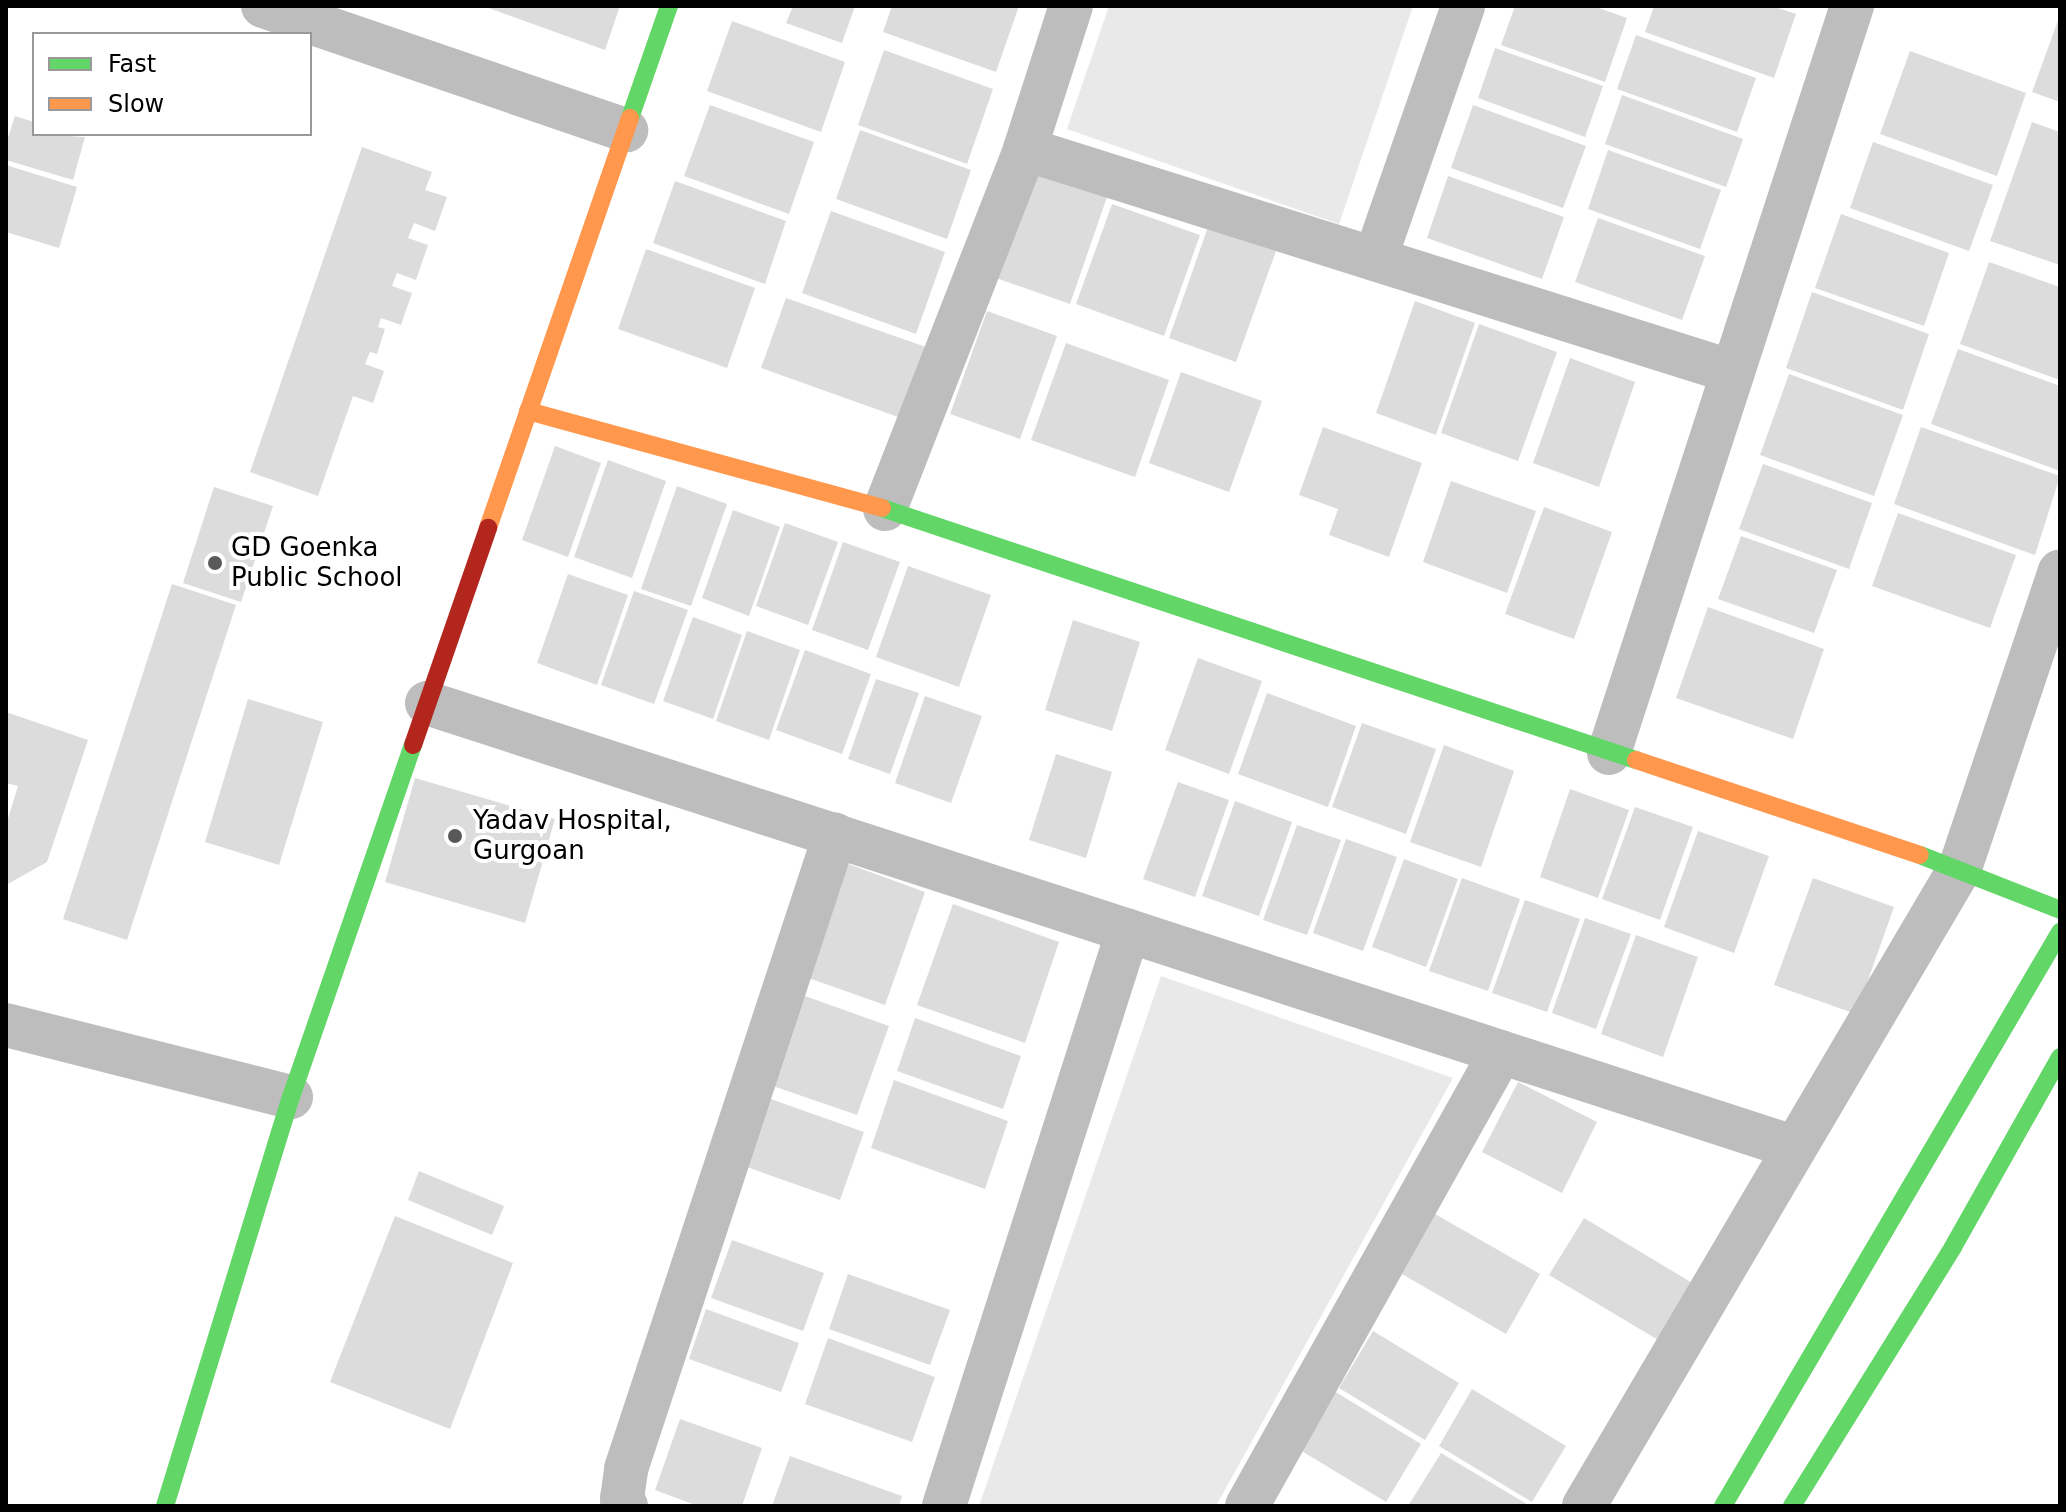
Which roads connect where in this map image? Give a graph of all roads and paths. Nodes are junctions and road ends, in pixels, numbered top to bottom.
1 (263, 6) edge
2 (669, 6) edge
3 (1071, 6) edge
4 (1463, 6) edge
5 (1852, 6) edge
6 (626, 130) junction
7 (1025, 149) junction
8 (1375, 259) junction
9 (1733, 372) junction
10 (528, 411) junction
11 (885, 509) junction
12 (2060, 571) edge
13 (427, 703) junction
14 (1609, 753) junction
15 (835, 835) junction
16 (1960, 868) junction
17 (2060, 910) edge
18 (1128, 931) junction
19 (2060, 932) edge
20 (6, 1025) edge
21 (1501, 1052) junction
22 (2060, 1057) edge
23 (291, 1097) junction
24 (1793, 1147) junction
25 (165, 1506) edge
26 (626, 1506) edge
27 (944, 1506) edge
28 (1247, 1506) edge
29 (1584, 1506) edge
30 (1723, 1506) edge
31 (1792, 1506) edge

1 - 6 street
2 - 6 main road
3 - 7 street
4 - 8 street
5 - 9 street
6 - 10 main road
7 - 8 street
7 - 11 street
8 - 9 street
9 - 14 street
10 - 11 main road
10 - 13 main road
11 - 14 main road
12 - 16 street
13 - 15 street
13 - 23 main road
14 - 16 main road
15 - 18 street
15 - 26 street
16 - 17 main road
16 - 24 street
18 - 21 street
18 - 27 street
19 - 30 main road
20 - 23 street
21 - 24 street
21 - 28 street
22 - 31 main road
23 - 25 main road
24 - 29 street

